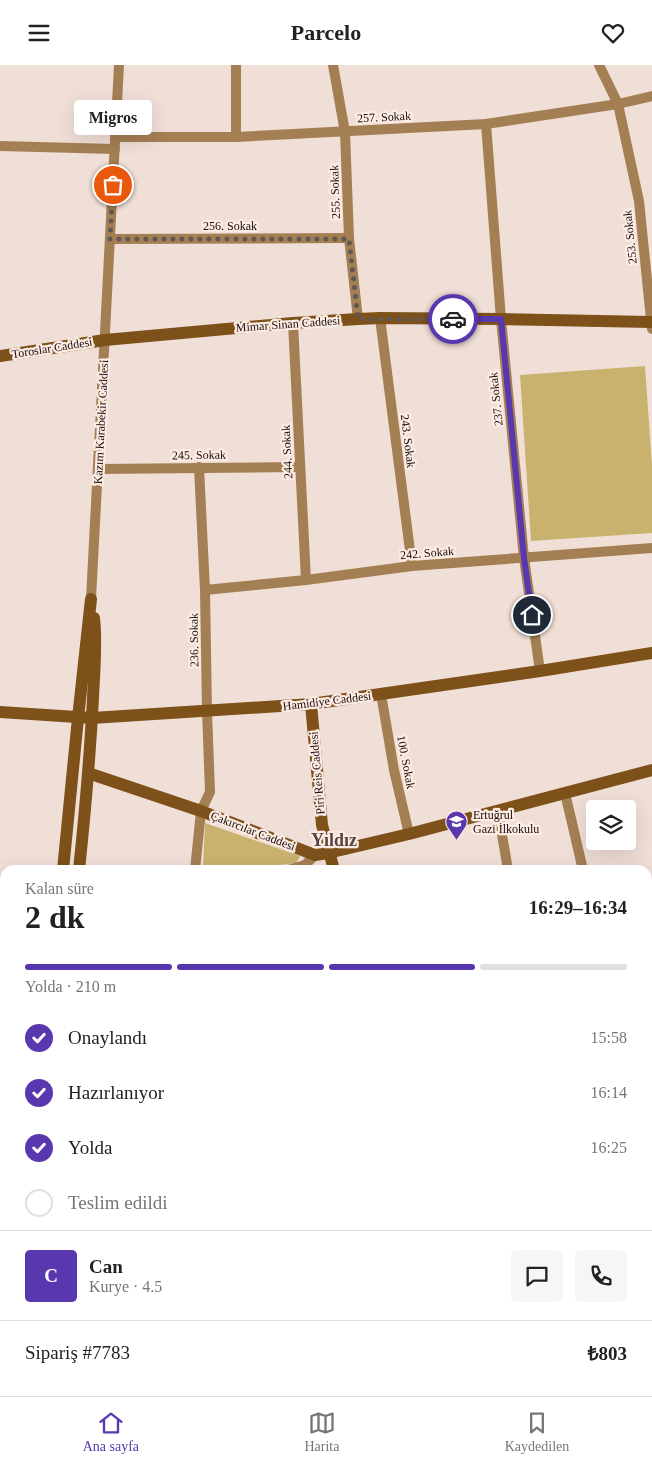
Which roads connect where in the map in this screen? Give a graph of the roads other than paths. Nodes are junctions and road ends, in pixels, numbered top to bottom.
1 (119, 65) edge
2 (236, 65) edge
3 (333, 65) edge
4 (599, 65) edge
5 (652, 96) edge
6 (618, 104) junction
7 (486, 124) junction
8 (345, 132) junction
9 (115, 137) junction
10 (236, 137) junction
11 (0, 146) edge
12 (115, 149) junction
13 (110, 239) junction
14 (349, 239) junction
15 (380, 318) junction
16 (358, 319) junction
17 (501, 319) junction
18 (293, 323) junction
19 (652, 324) edge
20 (105, 340) junction
21 (0, 356) edge
22 (199, 467) junction
23 (300, 467) junction
24 (98, 469) junction
25 (652, 548) edge
26 (524, 558) junction
27 (412, 566) junction
28 (306, 580) junction
29 (205, 590) junction
30 (91, 599) junction
31 (652, 653) edge
32 (540, 671) junction
33 (381, 694) junction
34 (311, 704) junction
35 (207, 711) junction
36 (0, 712) edge
37 (78, 717) junction
38 (92, 718) junction
39 (652, 770) edge
40 (88, 773) junction
41 (565, 793) junction
42 (200, 811) junction
43 (498, 811) junction
44 (408, 835) junction
45 (328, 853) junction
46 (315, 855) junction
47 (63, 865) edge
48 (79, 865) edge
49 (195, 865) edge
50 (305, 865) edge
51 (332, 865) edge
52 (507, 865) edge
53 (582, 865) edge

1 - 9 street, Kazım Karabekir Caddesi
2 - 10 street
3 - 8 street, 255. Sokak
4 - 6 street, 253. Sokak
5 - 6 street, 257. Sokak
6 - 7 street, 257. Sokak
6 - 19 street, 253. Sokak
7 - 8 street, 257. Sokak
7 - 17 street, 237. Sokak
8 - 10 street, 257. Sokak
8 - 14 street, 255. Sokak
9 - 10 street, 257. Sokak
9 - 12 street, Kazım Karabekir Caddesi
11 - 12 street
12 - 13 street, Kazım Karabekir Caddesi
13 - 14 street, 256. Sokak
13 - 20 street, Kazım Karabekir Caddesi
14 - 16 street, 255. Sokak
15 - 16 street, Mimar Sinan Caddesi
15 - 17 street, Mimar Sinan Caddesi
15 - 27 street, 243. Sokak
16 - 18 street, Mimar Sinan Caddesi
17 - 19 street, Mimar Sinan Caddesi
17 - 26 street, 237. Sokak
18 - 20 street, Mimar Sinan Caddesi
18 - 23 street, 244. Sokak
20 - 21 street, Toroslar Caddesi
20 - 24 street, Kazım Karabekir Caddesi
22 - 23 street, 245. Sokak
22 - 24 street, 245. Sokak
22 - 29 street, 236. Sokak
23 - 28 street, 244. Sokak
24 - 30 street, Kazım Karabekir Caddesi
25 - 26 street, 242. Sokak
26 - 27 street, 242. Sokak
26 - 32 street, 237. Sokak
27 - 28 street, 242. Sokak
28 - 29 street, 242. Sokak
29 - 35 street, 236. Sokak
30 - 37 street, Kazım Karabekir Caddesi
30 - 38 street, Kazım Karabekir Caddesi
31 - 32 street, Hamidiye Caddesi
32 - 33 street, Hamidiye Caddesi
33 - 34 street, Hamidiye Caddesi
33 - 44 street, 100. Sokak
34 - 35 street, Hamidiye Caddesi
34 - 45 street, Piri Reis Caddesi
35 - 38 street, Hamidiye Caddesi
35 - 42 street, 236. Sokak
36 - 37 street, Hamidiye Caddesi
37 - 38 street, Hamidiye Caddesi
37 - 47 street, Kazım Karabekir Caddesi
38 - 40 street, Kazım Karabekir Caddesi
39 - 41 street, Çakırcılar Caddesi
40 - 42 street, Çakırcılar Caddesi
40 - 48 street, Kazım Karabekir Caddesi
41 - 43 street, Çakırcılar Caddesi
41 - 53 street
42 - 46 street, Çakırcılar Caddesi
42 - 49 street, 236. Sokak
43 - 44 street, Çakırcılar Caddesi
43 - 52 street
44 - 45 street, Çakırcılar Caddesi
45 - 46 street, Çakırcılar Caddesi
45 - 51 street, Piri Reis Caddesi
46 - 50 street

